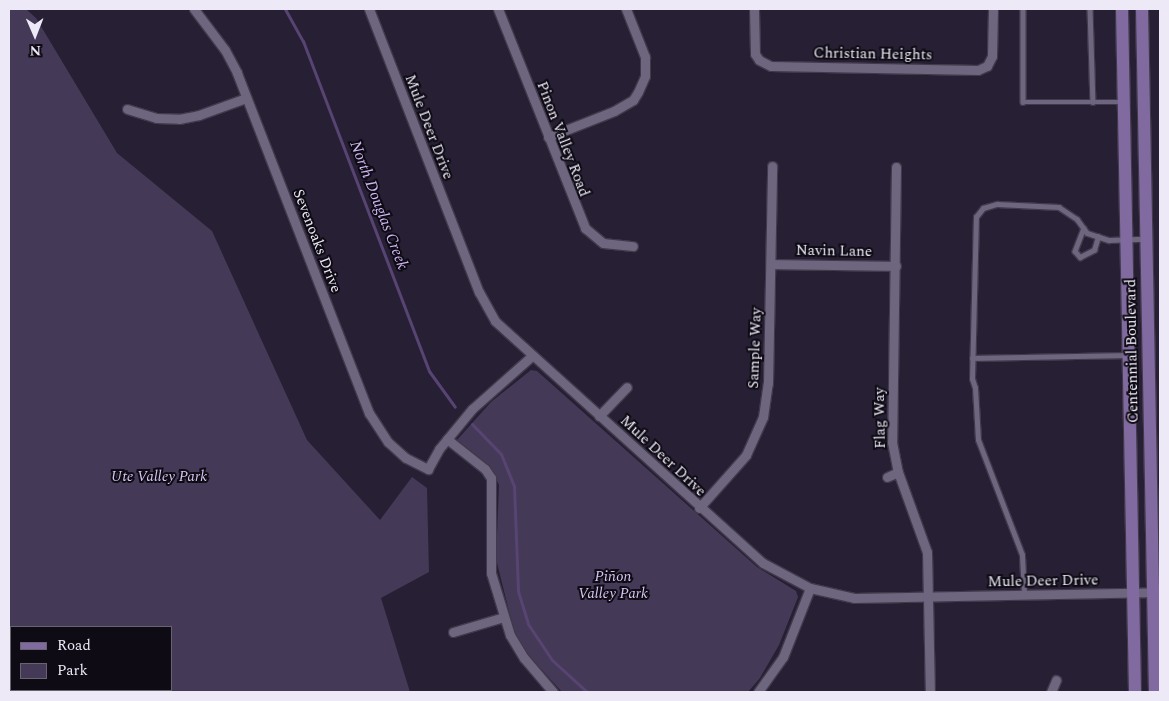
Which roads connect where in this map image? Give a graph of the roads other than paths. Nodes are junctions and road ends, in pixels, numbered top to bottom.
1 (194, 9) edge
2 (369, 9) edge
3 (498, 9) edge
4 (626, 9) edge
5 (754, 9) edge
6 (993, 9) edge
7 (1023, 9) edge
8 (1090, 9) edge
9 (1122, 9) edge
10 (1142, 9) edge
11 (246, 98) junction
12 (1093, 102) junction
13 (1124, 102) junction
14 (127, 109) dead end
15 (548, 137) junction
16 (772, 166) dead end
17 (896, 167) dead end
18 (1084, 228) junction
19 (1098, 237) junction
20 (1146, 239) junction
21 (1126, 240) junction
22 (633, 246) dead end
23 (771, 264) junction
24 (896, 266) junction
25 (1128, 355) junction
26 (532, 356) junction
27 (972, 358) junction
28 (627, 387) dead end
29 (599, 416) junction
30 (447, 439) junction
31 (898, 472) junction
32 (887, 476) dead end
33 (699, 508) junction
34 (810, 588) junction
35 (1156, 592) edge
36 (1133, 593) junction
37 (1024, 595) junction
38 (929, 597) junction
39 (504, 617) junction
40 (453, 632) dead end
41 (1056, 680) dead end
42 (553, 692) edge
43 (758, 692) edge
44 (930, 692) edge
45 (1051, 692) edge
46 (1135, 692) edge
47 (1154, 692) edge

1 - 11 street, Sevenoaks Drive
2 - 26 street, Mule Deer Drive
3 - 15 street, Pinon Valley Road
4 - 15 street
5 - 6 street, Christian Heights
7 - 12 lane
8 - 12 lane
9 - 13 main road, Centennial Boulevard
10 - 20 main road, Centennial Boulevard
11 - 14 street
11 - 30 street, Sevenoaks Drive
12 - 13 lane
13 - 21 main road, Centennial Boulevard
15 - 22 street, Pinon Valley Road
16 - 23 street, Sample Way
17 - 24 street, Flag Way
18 - 19 lane
18 - 19 lane
18 - 27 lane
19 - 21 lane
20 - 21 lane
20 - 35 main road, Centennial Boulevard
21 - 25 main road, Centennial Boulevard
23 - 24 street, Navin Lane
23 - 33 street, Sample Way
24 - 31 street, Flag Way
25 - 27 lane
25 - 36 main road, Centennial Boulevard
26 - 29 street, Mule Deer Drive
26 - 30 street
27 - 37 lane
28 - 29 street
29 - 33 street, Mule Deer Drive
30 - 39 street
31 - 32 street
31 - 38 street, Flag Way
33 - 34 street, Mule Deer Drive
34 - 38 street, Mule Deer Drive
34 - 43 street
35 - 36 street, Mule Deer Drive
35 - 47 main road, Centennial Boulevard
36 - 37 street, Mule Deer Drive
36 - 46 main road, Centennial Boulevard
37 - 38 street, Mule Deer Drive
38 - 44 street, Flag Way
39 - 40 street
39 - 42 street
41 - 45 street

